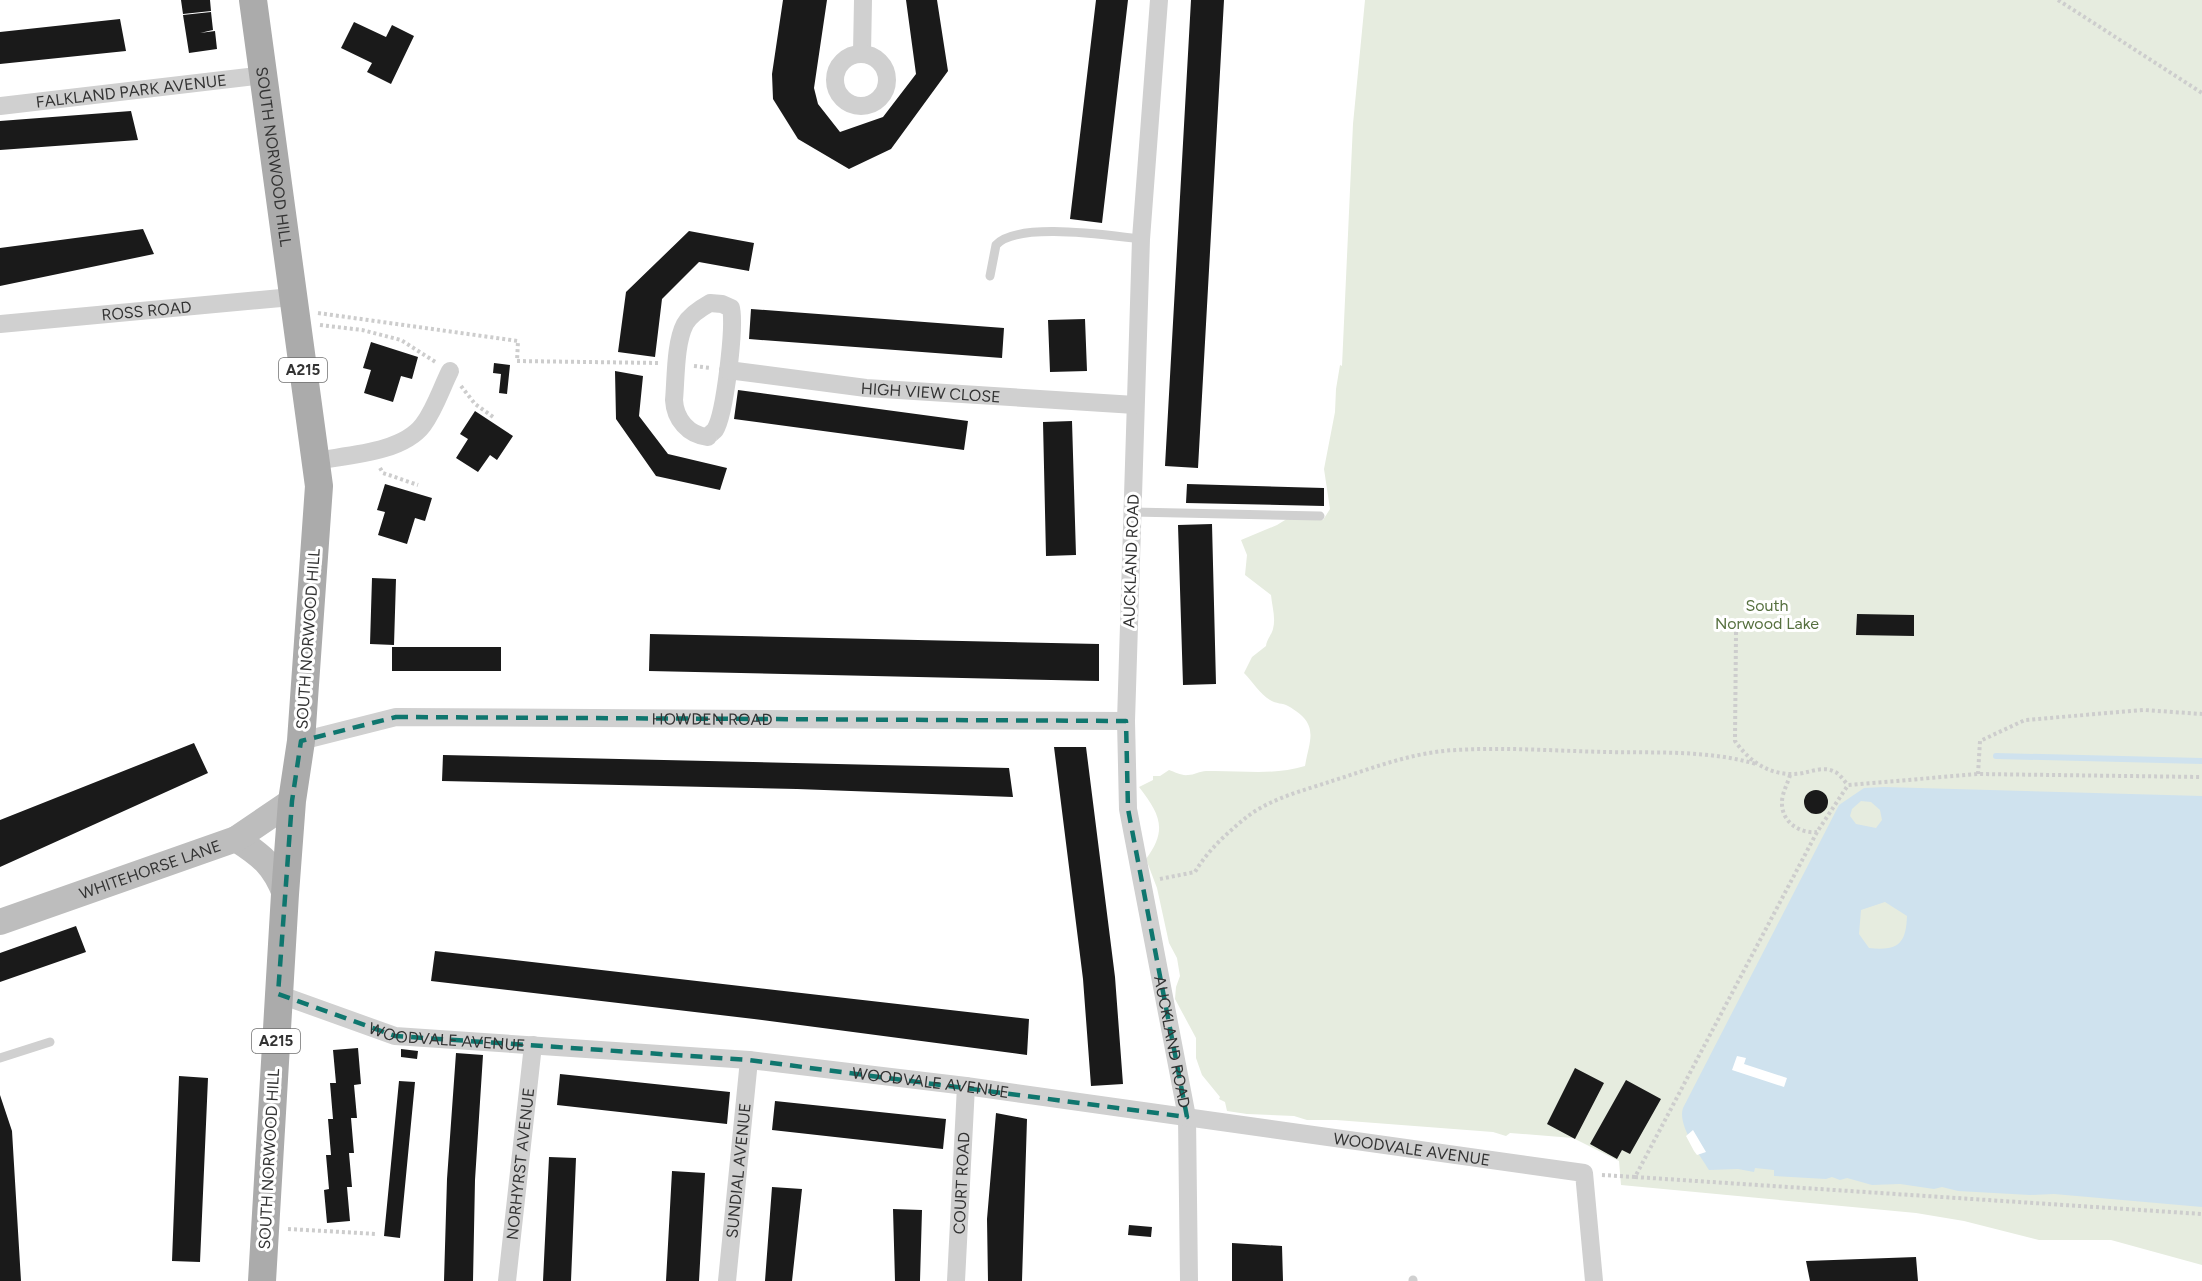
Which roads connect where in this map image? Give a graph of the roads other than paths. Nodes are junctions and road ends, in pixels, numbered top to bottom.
1 (253, 0) edge
2 (863, 0) edge
3 (1159, 0) edge
4 (862, 53) dead end
5 (264, 75) junction
6 (0, 106) edge
7 (1141, 239) junction
8 (990, 276) dead end
9 (294, 309) junction
10 (0, 324) edge
11 (728, 370) junction
12 (450, 371) dead end
13 (1135, 405) junction
14 (315, 460) junction
15 (1133, 512) junction
16 (1320, 516) dead end
17 (1126, 721) junction
18 (302, 741) junction
19 (292, 801) junction
20 (236, 839) junction
21 (285, 894) junction
22 (0, 922) edge
23 (278, 994) junction
24 (50, 1042) dead end
25 (533, 1045) junction
26 (0, 1058) edge
27 (749, 1060) junction
28 (966, 1086) junction
29 (1187, 1117) junction
30 (262, 1281) edge
31 (507, 1281) edge
32 (727, 1281) edge
33 (956, 1281) edge
34 (1189, 1281) edge
35 (1594, 1281) edge

1 - 5 main road, SOUTH NORWOOD HILL / A215
2 - 4 street
3 - 7 street, AUCKLAND ROAD
5 - 6 street, FALKLAND PARK AVENUE
5 - 9 main road, SOUTH NORWOOD HILL / A215
7 - 8 lane
7 - 13 street, AUCKLAND ROAD
9 - 10 street, ROSS ROAD
9 - 14 main road, SOUTH NORWOOD HILL / A215
11 - 11 street
11 - 13 street, HIGH VIEW CLOSE
12 - 14 street
13 - 15 street, AUCKLAND ROAD
14 - 18 main road, SOUTH NORWOOD HILL / A215
15 - 16 lane
15 - 17 street, AUCKLAND ROAD
17 - 18 street, HOWDEN ROAD
17 - 29 street, AUCKLAND ROAD
18 - 19 main road, SOUTH NORWOOD HILL / A215
19 - 20 main road, WHITEHORSE LANE
19 - 21 main road, SOUTH NORWOOD HILL / A215
20 - 21 main road
20 - 22 main road, WHITEHORSE LANE
21 - 23 main road, SOUTH NORWOOD HILL / A215
23 - 25 street, WOODVALE AVENUE
23 - 30 main road, SOUTH NORWOOD HILL / A215
24 - 26 lane
25 - 27 street, WOODVALE AVENUE
25 - 31 street, NORHYRST AVENUE
27 - 28 street, WOODVALE AVENUE
27 - 32 street, SUNDIAL AVENUE
28 - 29 street, WOODVALE AVENUE
28 - 33 street, COURT ROAD
29 - 34 street, AUCKLAND ROAD
29 - 35 street, WOODVALE AVENUE

